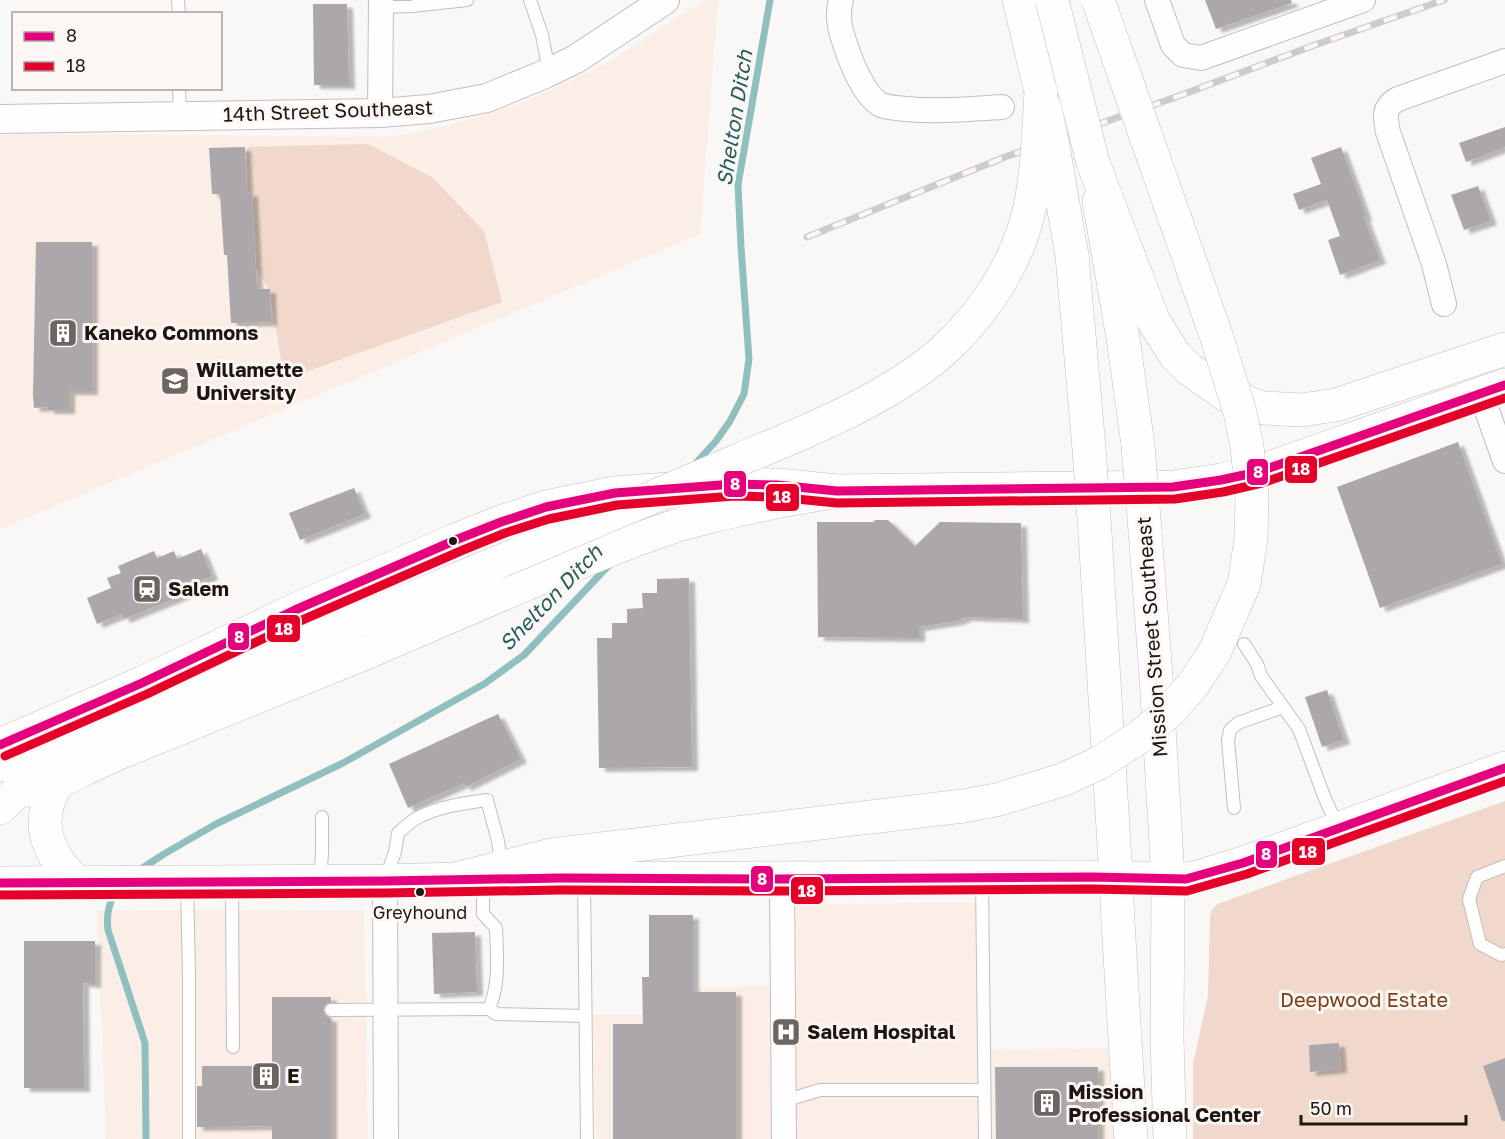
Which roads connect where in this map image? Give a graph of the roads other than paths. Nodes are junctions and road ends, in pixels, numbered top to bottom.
1 (467, 0) edge
2 (530, 0) edge
3 (665, 0) edge
4 (841, 0) edge
5 (1019, 0) edge
6 (1052, 0) edge
7 (1098, 0) edge
8 (1157, 0) edge
9 (1364, 0) edge
10 (381, 3) edge
11 (1327, 6) edge
12 (1505, 61) edge
13 (549, 72) junction
14 (1041, 92) junction
15 (179, 102) edge
16 (1002, 107) dead end
17 (380, 113) junction
18 (0, 119) edge
19 (1115, 244) junction
20 (1444, 304) dead end
21 (1505, 349) edge
22 (1493, 390) edge
23 (1505, 461) edge
24 (720, 499) junction
25 (1244, 644) dead end
26 (1283, 707) junction
27 (0, 745) edge
28 (1505, 768) edge
29 (57, 783) junction
30 (6, 788) edge
31 (1234, 808) dead end
32 (322, 817) dead end
33 (1339, 829) junction
34 (1505, 866) edge
35 (485, 875) junction
36 (584, 878) junction
37 (982, 878) junction
38 (1116, 878) junction
39 (1168, 878) junction
40 (782, 879) junction
41 (385, 881) junction
42 (232, 882) junction
43 (320, 882) junction
44 (82, 883) junction
45 (183, 883) junction
46 (0, 884) edge
47 (1505, 954) edge
48 (386, 1009) junction
49 (489, 1009) junction
50 (331, 1010) dead end
51 (585, 1016) junction
52 (233, 1047) dead end
53 (984, 1090) junction
54 (784, 1101) junction
55 (189, 1139) edge
56 (386, 1139) edge
57 (587, 1139) edge
58 (784, 1139) edge
59 (985, 1139) edge
60 (1131, 1139) edge
61 (1170, 1139) edge

1 - 10 lane
2 - 13 lane
3 - 13 street, 14th Street Southeast
4 - 16 street
5 - 14 main road
6 - 19 main road, bridge
7 - 35 main road, bridge
8 - 11 street
9 - 11 street
10 - 17 street
12 - 20 street
13 - 17 street, 14th Street Southeast
14 - 30 main road, bridge
14 - 38 main road, bridge
15 - 17 street, 14th Street Southeast
15 - 18 street, 14th Street Southeast
19 - 21 main road
19 - 39 main road, Mission Street Southeast, bridge
22 - 23 street
22 - 24 main road
24 - 27 main road, bridge
24 - 29 main road
25 - 26 lane
26 - 31 lane
26 - 33 lane
28 - 33 main road
29 - 30 main road
29 - 44 main road
32 - 43 lane
33 - 39 main road
34 - 47 lane
35 - 36 main road
35 - 41 main road
35 - 41 lane
35 - 49 lane
36 - 40 main road
36 - 51 lane
37 - 38 main road
37 - 40 main road
37 - 53 lane
38 - 39 main road
38 - 60 main road
39 - 61 main road, Mission Street Southeast
40 - 54 street
41 - 43 main road
41 - 48 street
42 - 43 main road
42 - 45 main road
42 - 52 lane
44 - 45 main road
44 - 46 main road
45 - 55 lane
48 - 49 lane
48 - 50 lane
48 - 56 street
49 - 51 lane
51 - 57 lane
53 - 54 lane
53 - 59 lane
54 - 58 street

